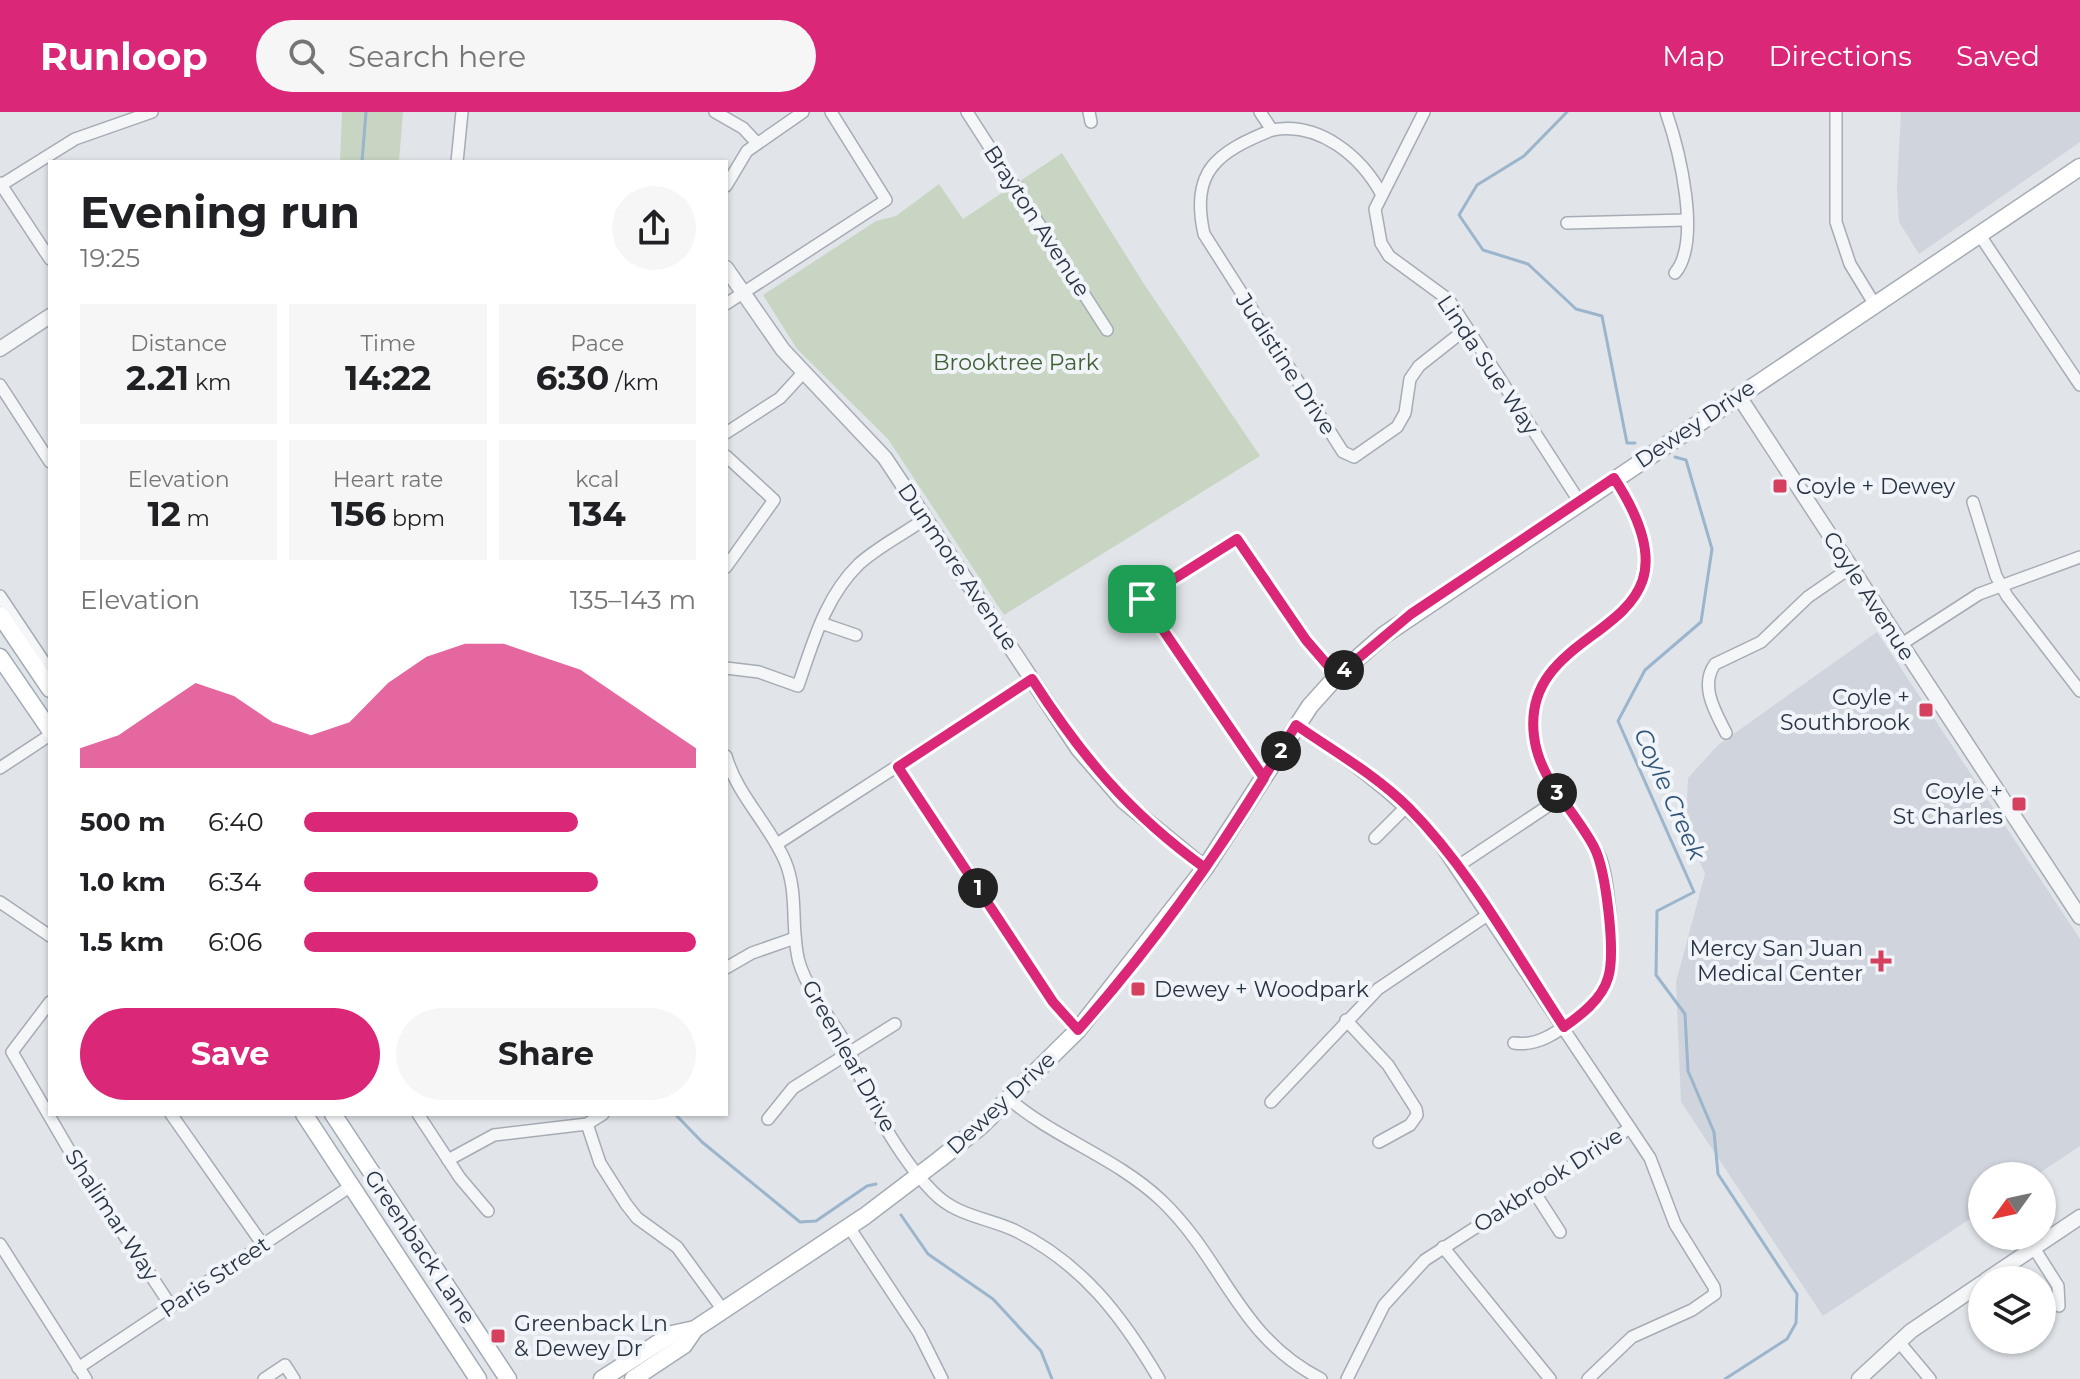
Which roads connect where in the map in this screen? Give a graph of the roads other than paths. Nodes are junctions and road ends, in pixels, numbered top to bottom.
1 (152, 112) edge
2 (462, 112) edge
3 (715, 112) edge
4 (803, 112) edge
5 (831, 112) edge
6 (967, 112) edge
7 (1260, 112) edge
8 (1424, 112) edge
9 (1666, 112) edge
10 (1836, 112) edge
11 (1272, 130) junction
12 (757, 143) junction
13 (457, 160) edge
14 (2080, 167) edge
15 (728, 182) edge
16 (1, 184) edge
17 (1382, 195) junction
18 (1686, 220) junction
19 (1567, 223) dead end
20 (1979, 234) junction
21 (48, 256) edge
22 (728, 271) edge
23 (1675, 273) dead end
24 (745, 292) junction
25 (728, 303) edge
26 (1875, 305) junction
27 (48, 317) edge
28 (1467, 328) junction
29 (1107, 330) dead end
30 (0, 349) edge
31 (803, 373) junction
32 (0, 385) edge
33 (2080, 385) edge
34 (1738, 395) junction
35 (728, 432) edge
36 (728, 458) edge
37 (48, 459) edge
38 (1614, 478) junction
39 (1579, 501) junction
40 (1973, 502) dead end
41 (926, 518) junction
42 (2080, 557) edge
43 (728, 564) edge
44 (1850, 568) junction
45 (2001, 585) junction
46 (0, 596) edge
47 (0, 615) edge
48 (821, 623) junction
49 (856, 635) dead end
50 (1900, 645) junction
51 (0, 657) edge
52 (48, 668) edge
53 (728, 668) edge
54 (1337, 676) junction
55 (2076, 678) edge
56 (1032, 679) junction
57 (48, 686) edge
58 (2080, 691) edge
59 (1296, 725) junction
60 (48, 729) edge
61 (48, 733) edge
62 (1726, 733) dead end
63 (728, 761) edge
64 (898, 767) junction
65 (0, 768) edge
66 (1264, 778) junction
67 (1560, 798) junction
68 (1407, 806) junction
69 (1375, 838) dead end
70 (777, 844) junction
71 (1458, 866) junction
72 (1205, 868) junction
73 (0, 902) edge
74 (1489, 914) junction
75 (2080, 917) edge
76 (48, 935) edge
77 (795, 938) junction
78 (728, 967) edge
79 (48, 1005) edge
80 (1346, 1020) junction
81 (895, 1024) dead end
82 (1564, 1027) junction
83 (1078, 1030) junction
84 (1514, 1043) dead end
85 (849, 1052) junction
86 (1009, 1099) junction
87 (1271, 1102) dead end
88 (48, 1114) edge
89 (49, 1116) edge
90 (172, 1116) edge
91 (305, 1116) edge
92 (334, 1116) edge
93 (419, 1116) edge
94 (600, 1116) edge
95 (768, 1119) dead end
96 (587, 1124) junction
97 (1630, 1128) junction
98 (1379, 1142) dead end
99 (448, 1160) junction
100 (919, 1174) junction
101 (351, 1186) junction
102 (1533, 1190) junction
103 (385, 1193) junction
104 (488, 1211) dead end
105 (2080, 1217) edge
106 (849, 1227) junction
107 (1560, 1232) dead end
108 (2056, 1233) edge
109 (0, 1244) edge
110 (263, 1245) junction
111 (1443, 1247) junction
112 (2031, 1250) edge
113 (2035, 1250) edge
114 (2007, 1266) edge
115 (1968, 1292) edge
116 (171, 1306) junction
117 (2059, 1306) dead end
118 (723, 1310) junction
119 (695, 1329) junction
120 (1899, 1342) junction
121 (78, 1368) junction
122 (474, 1378) edge
123 (86, 1379) edge
124 (264, 1379) edge
125 (294, 1379) edge
126 (508, 1379) edge
127 (602, 1379) edge
128 (633, 1379) edge
129 (942, 1379) edge
130 (1159, 1379) edge
131 (1321, 1379) edge
132 (1347, 1379) edge
133 (1550, 1379) edge
134 (1588, 1379) edge
135 (1859, 1379) edge
136 (1930, 1379) edge

1 - 16 street
2 - 13 street
3 - 12 street
4 - 12 street
5 - 24 street
6 - 29 street, Brayton Avenue
7 - 11 street
8 - 17 street, Linda Sue Way
9 - 18 street
10 - 26 street
11 - 17 street
11 - 28 street, Judistine Drive
12 - 15 street
14 - 20 main road, Dewey Drive
16 - 21 street
17 - 28 street, Linda Sue Way
18 - 19 street
18 - 23 street
20 - 26 main road, Dewey Drive
20 - 33 street
22 - 24 street, Dunmore Avenue
24 - 25 street
24 - 31 street, Dunmore Avenue
26 - 34 main road, Dewey Drive
27 - 30 street
28 - 39 street, Linda Sue Way
31 - 35 street
31 - 41 street, Dunmore Avenue
32 - 37 street
34 - 38 main road, Dewey Drive
34 - 44 street, Coyle Avenue
36 - 43 street
38 - 39 main road, Dewey Drive
38 - 67 street
39 - 54 main road, Dewey Drive
40 - 45 street
41 - 48 street
41 - 56 street, Dunmore Avenue
42 - 45 street
44 - 50 street, Coyle Avenue
44 - 62 street
45 - 50 street
45 - 55 street
46 - 52 street
47 - 57 main road
48 - 49 street
48 - 53 street
50 - 75 street, Coyle Avenue
51 - 60 main road
54 - 59 main road, Dewey Drive
54 - 66 street
55 - 58 street
56 - 64 street
56 - 72 street, Dunmore Avenue
59 - 66 main road, Dewey Drive
59 - 68 street, Oakbrook Drive
61 - 65 street
63 - 70 street, Greenleaf Drive
64 - 70 street
64 - 83 street
66 - 72 main road, Dewey Drive
67 - 71 street
67 - 82 street
68 - 69 street
68 - 71 street, Oakbrook Drive
70 - 77 street, Greenleaf Drive
71 - 74 street, Oakbrook Drive
72 - 83 main road, Dewey Drive
73 - 76 street
74 - 80 street
74 - 82 street, Oakbrook Drive
77 - 78 street
77 - 85 street, Greenleaf Drive
79 - 88 street, Shalimar Way
80 - 87 street
80 - 98 street
81 - 85 street
82 - 84 street
82 - 97 street, Oakbrook Drive
83 - 86 main road, Dewey Drive
85 - 95 street
85 - 100 street, Greenleaf Drive
86 - 100 main road, Dewey Drive
86 - 131 street
89 - 116 street, Shalimar Way
90 - 110 street
91 - 101 main road, Greenback Lane
92 - 103 main road, Greenback Lane
93 - 99 street
94 - 96 street
96 - 99 street
96 - 118 street
97 - 102 street, Oakbrook Drive
97 - 134 street
99 - 104 street
100 - 106 main road, Dewey Drive
100 - 130 street, Greenleaf Drive
101 - 103 main road
101 - 110 street, Paris Street
101 - 122 main road, Greenback Lane
102 - 107 street
102 - 111 street, Oakbrook Drive
103 - 126 main road, Greenback Lane
105 - 108 street
106 - 118 main road, Dewey Drive
106 - 129 street
109 - 121 street
110 - 116 street, Paris Street
111 - 132 street, Oakbrook Drive
111 - 133 street
112 - 114 street
113 - 117 street
115 - 120 street
116 - 121 street, Paris Street
118 - 119 main road, Dewey Drive
119 - 127 main road, Dewey Drive
119 - 128 main road
120 - 135 street
120 - 136 street
121 - 123 street
124 - 125 street

